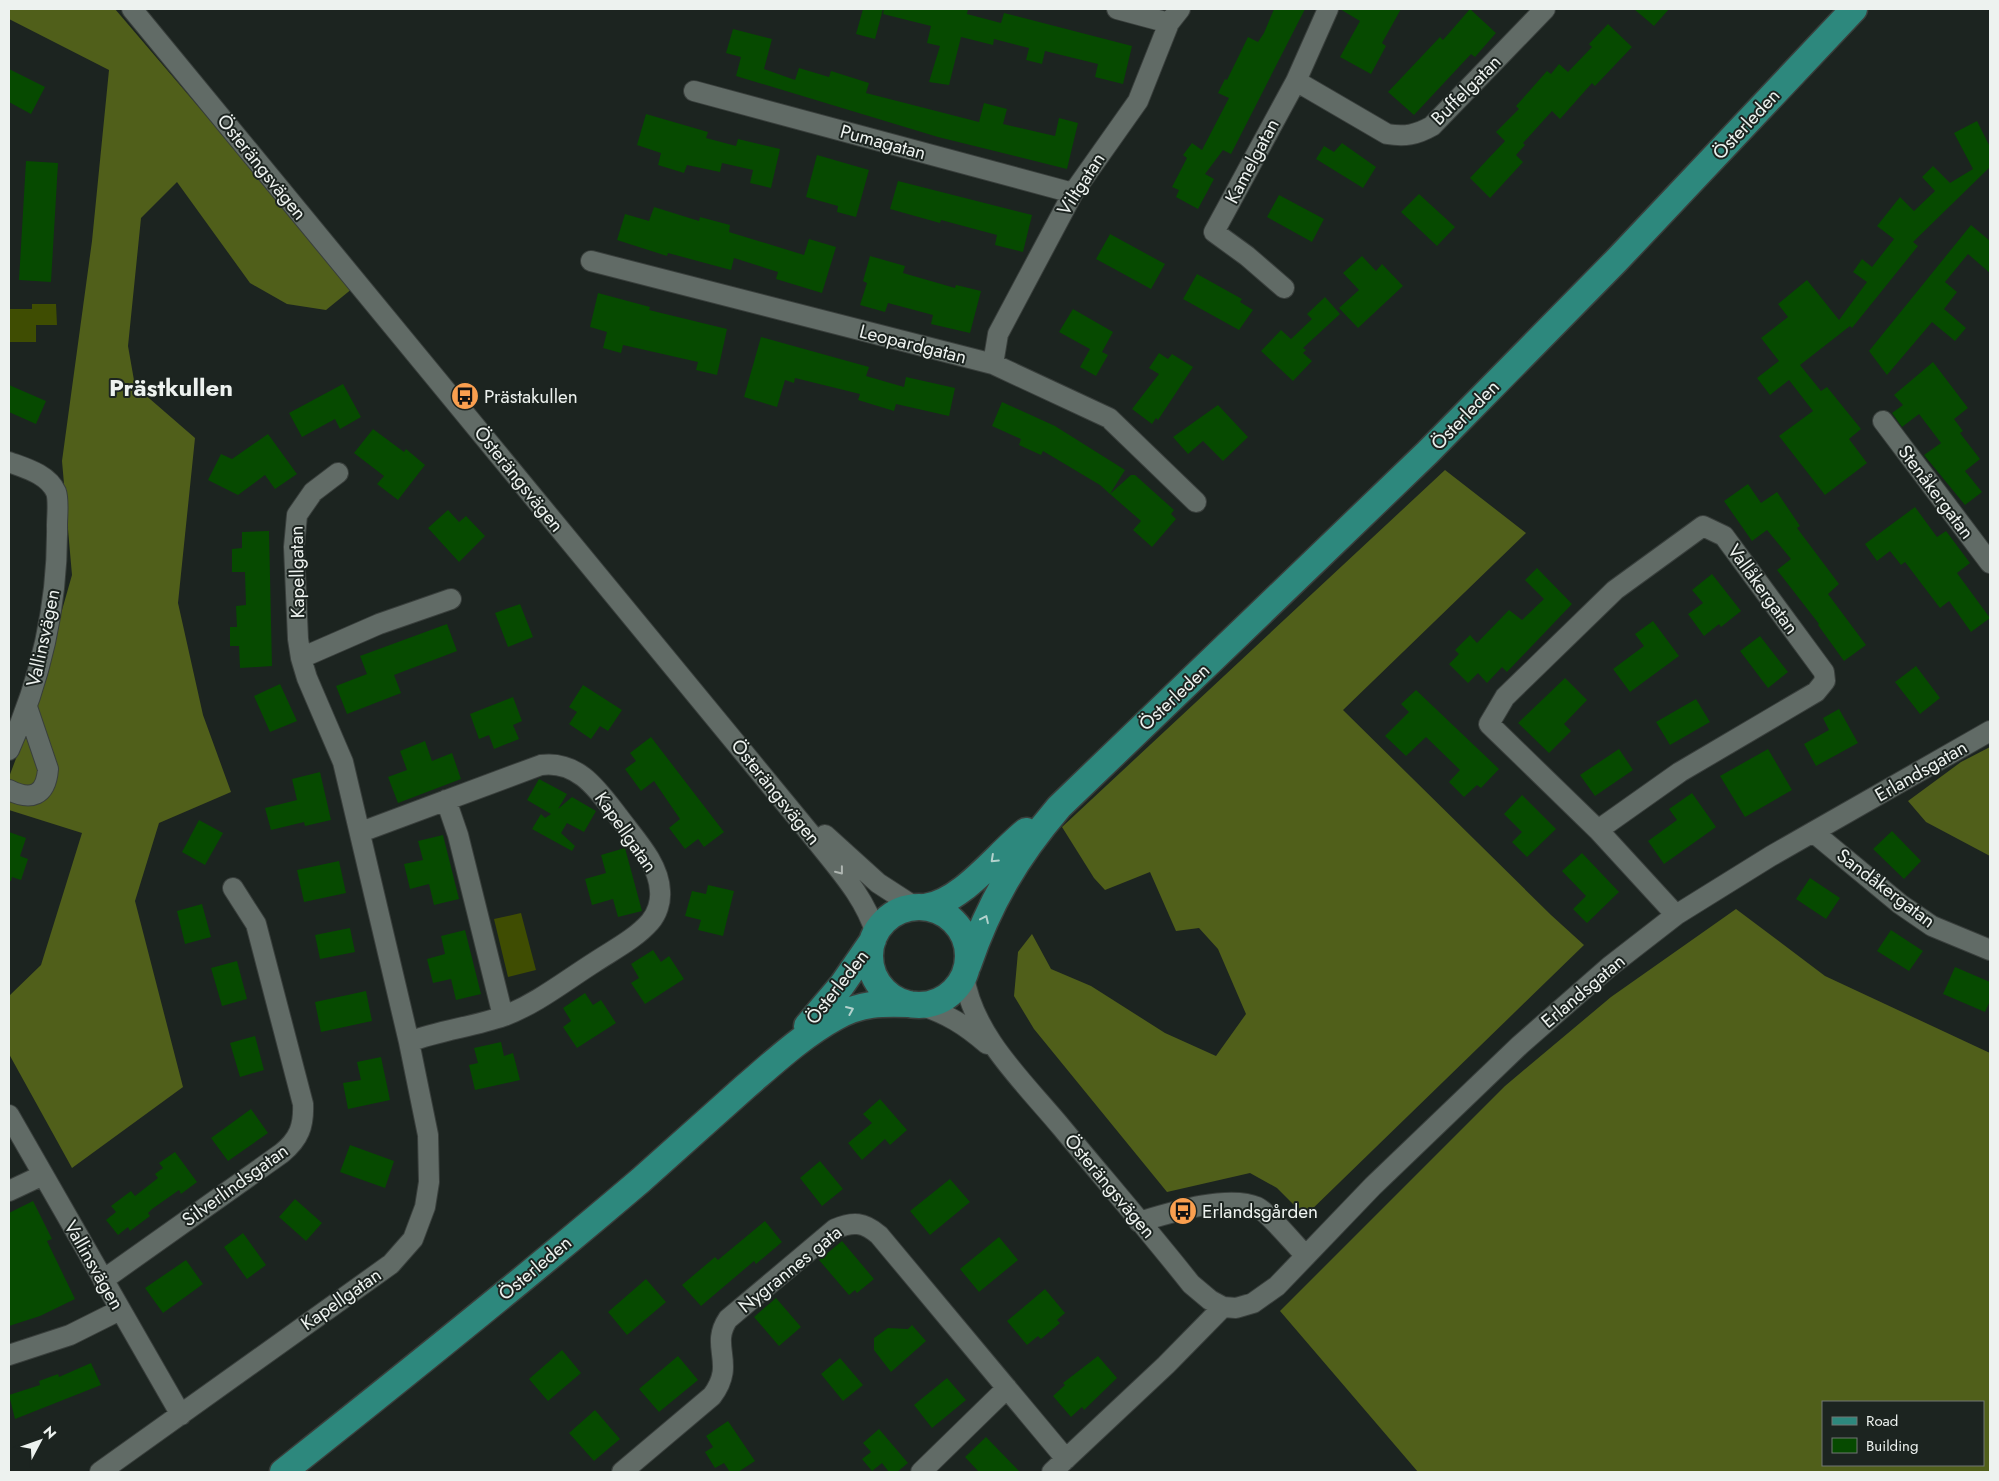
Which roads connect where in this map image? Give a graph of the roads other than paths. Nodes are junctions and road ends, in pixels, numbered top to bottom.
1 (132, 9) edge
2 (147, 9) edge
3 (1117, 9) edge
4 (1328, 9) edge
5 (1545, 9) edge
6 (1854, 9) edge
7 (1175, 16) edge
8 (1296, 80) junction
9 (694, 91) dead end
10 (1073, 192) junction
11 (591, 260) dead end
12 (1284, 288) dead end
13 (994, 364) junction
14 (1883, 421) dead end
15 (9, 462) edge
16 (338, 474) dead end
17 (1196, 502) dead end
18 (1990, 563) edge
19 (451, 599) dead end
20 (301, 658) junction
21 (27, 707) junction
22 (1990, 731) edge
23 (9, 750) edge
24 (9, 790) edge
25 (446, 800) junction
26 (1059, 806) junction
27 (1598, 830) junction
28 (361, 832) junction
29 (1813, 832) junction
30 (233, 888) dead end
31 (920, 907) junction
32 (1676, 915) junction
33 (874, 937) junction
34 (1990, 950) edge
35 (966, 970) junction
36 (914, 1004) junction
37 (503, 1016) junction
38 (409, 1042) junction
39 (780, 1056) junction
40 (1004, 1058) junction
41 (9, 1115) edge
42 (42, 1175) junction
43 (9, 1191) edge
44 (1140, 1222) junction
45 (1306, 1256) junction
46 (103, 1280) junction
47 (1223, 1307) junction
48 (120, 1310) junction
49 (9, 1356) edge
50 (1007, 1388) junction
51 (181, 1415) junction
52 (1059, 1466) edge
53 (100, 1472) edge
54 (283, 1472) edge
55 (622, 1472) edge
56 (921, 1472) edge

1 -> 33 street, Österängsvägen
2 - 31 street, Österängsvägen
3 - 7 street
4 - 8 street, Kamelgatan
5 - 8 street, Buffelgatan
6 - 26 main road, Österleden
7 - 10 street, Viltgatan
8 - 12 street, Kamelgatan
9 - 10 street, Pumagatan
10 - 13 street, Viltgatan
11 - 13 street, Leopardgatan
13 - 17 street, Leopardgatan
14 - 18 street, Stenåkergatan
15 - 21 street, Vallinsvägen
16 - 20 street, Kapellgatan
19 - 20 street
20 - 28 street, Kapellgatan
21 - 23 street, Vallinsvägen
21 - 24 street
22 - 29 street, Erlandsgatan
25 - 28 street, Kapellgatan
25 - 37 street
25 - 37 street, Kapellgatan
26 -> 31 main road, Österleden
35 -> 26 main road, Österleden
27 - 27 street, Vallåkergatan
27 - 32 street, Vallåkergatan
28 - 38 street, Kapellgatan
29 - 32 street, Erlandsgatan
29 - 34 street, Sandåkergatan
30 - 46 street, Silverlindsgatan
31 - 33 main road, Österleden
31 - 35 main road
32 - 45 street, Erlandsgatan
33 - 36 main road, Österleden
33 - 39 main road, Österleden
35 - 36 main road, Österleden
35 - 40 street, Österängsvägen
39 -> 36 main road, Österleden
36 - 40 street, Österängsvägen
37 - 38 street, Kapellgatan
38 - 51 street, Kapellgatan
39 - 54 main road, Österleden
40 - 44 street, Österängsvägen
41 - 42 street, Vallinsvägen
42 - 43 street
42 - 46 street, Vallinsvägen
44 - 45 street
44 - 47 street, Österängsvägen
45 - 47 street, Erlandsgatan
46 - 48 street, Vallinsvägen
47 - 52 street
48 - 49 street
48 - 51 street, Vallinsvägen
50 - 52 street, Nygrannes gata
50 - 55 street, Nygrannes gata
50 - 56 street
51 - 53 street, Kapellgatan

